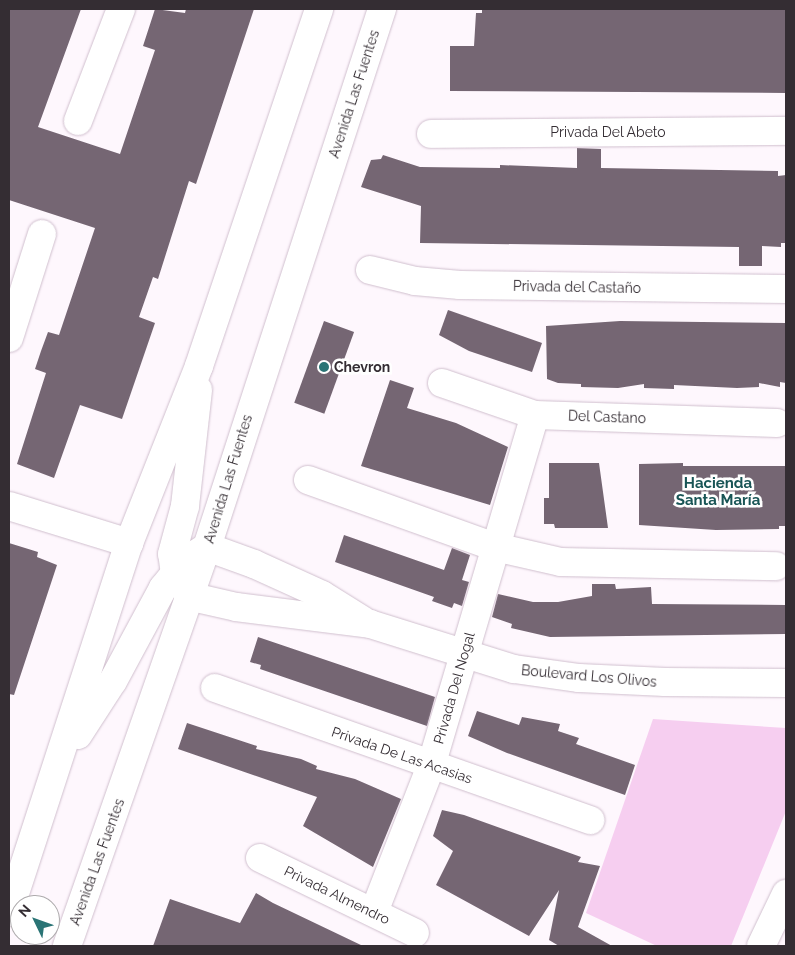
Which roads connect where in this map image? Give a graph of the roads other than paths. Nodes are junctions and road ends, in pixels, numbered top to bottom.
1 (120, 9) edge
2 (319, 9) edge
3 (382, 9) edge
4 (78, 121) dead end
5 (786, 131) edge
6 (431, 134) dead end
7 (42, 234) dead end
8 (370, 270) dead end
9 (786, 289) edge
10 (9, 338) edge
11 (199, 366) junction
12 (442, 383) dead end
13 (535, 415) junction
14 (778, 423) dead end
15 (308, 480) dead end
16 (9, 506) edge
17 (129, 544) junction
18 (207, 547) junction
19 (495, 547) junction
20 (776, 566) dead end
21 (173, 573) junction
22 (188, 596) junction
23 (370, 624) junction
24 (465, 653) junction
25 (786, 683) edge
26 (215, 688) dead end
27 (431, 766) junction
28 (57, 768) junction
29 (590, 820) dead end
30 (260, 858) dead end
31 (786, 894) edge
32 (9, 912) edge
33 (374, 912) junction
34 (415, 933) dead end
35 (772, 937) edge
36 (67, 946) edge

1 - 4 street
2 - 11 street
3 - 18 street, Avenida Las Fuentes
5 - 6 street, Privada Del Abeto
7 - 10 street
8 - 9 street, Privada del Castaño
11 - 17 street
11 - 21 street
12 - 13 street, Del Castano
13 - 14 street, Del Castano
13 - 19 street, Privada Del Nogal
15 - 19 street
16 - 17 street
17 - 28 street
18 - 21 street
18 - 22 street, Avenida Las Fuentes
18 - 23 street, Boulevard Los Olivos
19 - 20 street
19 - 24 street, Privada Del Nogal
21 - 22 street
21 - 28 street
22 - 23 street, Boulevard Los Olivos
22 - 36 street, Avenida Las Fuentes
23 - 24 street, Boulevard Los Olivos
24 - 25 street, Boulevard Los Olivos
24 - 27 street, Privada Del Nogal
26 - 27 street, Privada De Las Acasias
27 - 29 street, Privada De Las Acasias
27 - 33 street, Privada Del Nogal
28 - 32 street
30 - 33 street, Privada Almendro
31 - 35 street
33 - 34 street, Privada Almendro

